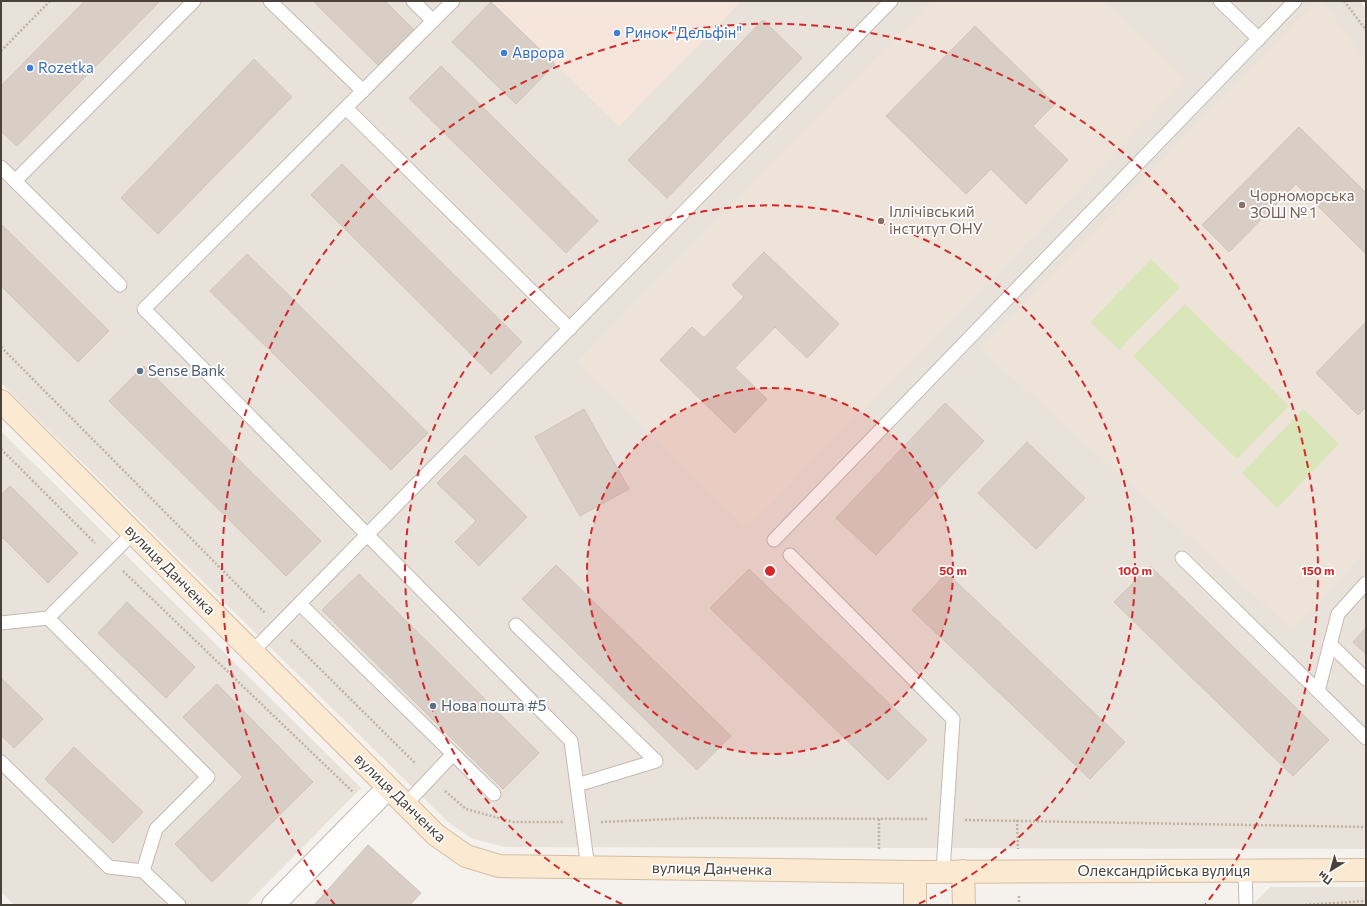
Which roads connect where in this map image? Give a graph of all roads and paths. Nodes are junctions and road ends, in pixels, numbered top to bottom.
1 (50, 1) edge
2 (194, 1) edge
3 (270, 1) edge
4 (413, 1) edge
5 (453, 1) edge
6 (891, 1) edge
7 (1220, 1) edge
8 (1296, 1) edge
9 (1344, 1) edge
10 (433, 20) junction
11 (1366, 30) edge
12 (1259, 39) junction
13 (1, 51) edge
14 (363, 91) junction
15 (346, 108) junction
16 (1, 167) edge
17 (15, 181) junction
18 (120, 285) dead end
19 (570, 329) junction
20 (1, 401) edge
21 (1, 449) edge
22 (133, 533) junction
23 (367, 535) junction
24 (774, 540) dead end
25 (790, 555) dead end
26 (109, 557) junction
27 (1182, 558) dead end
28 (1366, 583) edge
29 (300, 604) junction
30 (48, 618) junction
31 (1, 623) edge
32 (516, 626) dead end
33 (1330, 644) junction
34 (252, 652) junction
35 (1366, 679) edge
36 (1318, 691) junction
37 (1366, 738) edge
38 (453, 754) junction
39 (1, 762) edge
40 (577, 785) junction
41 (388, 788) junction
42 (494, 794) dead end
43 (405, 805) junction
44 (369, 807) junction
45 (588, 868) junction
46 (1366, 870) edge
47 (143, 871) junction
48 (953, 871) junction
49 (1245, 871) junction
50 (915, 872) junction
51 (1366, 901) edge
52 (179, 905) edge
53 (273, 905) edge
54 (915, 905) edge
55 (964, 905) edge
56 (1246, 905) edge
57 (1306, 905) edge

1 - 13 path
2 - 17 lane
3 - 14 lane
4 - 10 lane
5 - 10 lane
6 - 19 lane
7 - 12 lane
8 - 12 lane
9 - 11 path
10 - 14 lane
12 - 24 lane
14 - 15 lane
15 - 19 lane
15 - 23 lane
16 - 17 lane
17 - 18 lane
19 - 23 lane
20 - 22 main road, вулиця Данченка
21 - 26 path
22 - 26 lane
22 - 34 main road, вулиця Данченка
23 - 29 lane
23 - 40 lane
25 - 48 lane
26 - 30 lane
26 - 44 path
27 - 36 lane
28 - 33 lane
29 - 34 lane
29 - 38 lane
30 - 31 lane
30 - 47 lane
32 - 40 lane
33 - 35 lane
33 - 36 lane
34 - 41 main road, вулиця Данченка
36 - 37 lane
38 - 42 lane
38 - 43 lane
39 - 47 lane
40 - 45 lane
41 - 43 main road, вулиця Данченка
41 - 44 street
43 - 45 main road, вулиця Данченка
44 - 53 street
45 - 50 main road, вулиця Данченка
46 - 49 main road, Олександрійська вулиця
47 - 52 lane
48 - 49 main road, Олександрійська вулиця
48 - 50 main road, вулиця Данченка
48 - 55 main road
49 - 56 lane
50 - 54 main road
51 - 57 path

